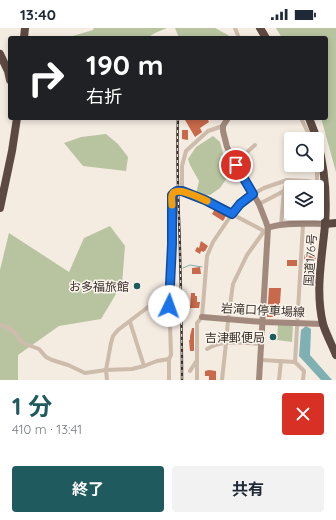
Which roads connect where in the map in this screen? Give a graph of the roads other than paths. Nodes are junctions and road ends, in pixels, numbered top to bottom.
1 (0, 54) edge
2 (8, 71) edge
3 (12, 120) edge
4 (17, 120) edge
5 (227, 120) edge
6 (302, 120) edge
7 (309, 120) edge
8 (223, 126) junction
9 (308, 132) edge
10 (313, 132) edge
11 (254, 145) dead end
12 (236, 163) junction
13 (6, 179) junction
14 (284, 181) edge
15 (182, 191) junction
16 (284, 191) joint
17 (253, 194) junction
18 (259, 204) junction
19 (0, 208) edge
20 (324, 210) edge
21 (232, 214) junction
22 (336, 223) edge
23 (303, 224) junction
24 (325, 224) junction
25 (280, 225) junction
26 (266, 230) junction
27 (170, 291) junction
28 (202, 318) junction
29 (228, 320) junction
30 (130, 322) junction
31 (263, 322) junction
32 (297, 323) junction
33 (323, 324) junction
34 (0, 325) edge
35 (226, 343) junction
36 (262, 344) junction
37 (207, 349) dead end
38 (336, 355) edge
39 (169, 360) junction
40 (197, 360) junction
41 (261, 360) junction
42 (281, 361) junction
43 (296, 362) junction
44 (144, 366) junction
45 (106, 370) junction
46 (190, 371) dead end
47 (107, 380) edge
48 (169, 380) edge
49 (197, 380) edge
50 (222, 380) edge
51 (259, 380) edge
52 (279, 380) edge
53 (303, 380) edge

1 - 2 highway
3 - 13 highway
4 - 13 highway
5 - 8 street
6 - 9 street
7 - 10 highway, 国道176号
8 - 12 street
8 - 15 street
11 - 12 street
12 - 17 street
13 - 19 highway
14 - 17 street
15 - 21 street
15 - 27 street
16 - 18 street
16 - 25 street
17 - 18 street
17 - 21 street
18 - 26 street
20 - 24 highway, 国道176号
21 - 26 street
21 - 28 street
22 - 24 highway
23 - 24 street
23 - 25 street
23 - 32 street
24 - 33 highway, 国道176号
25 - 26 street
26 - 29 street
26 - 31 street
27 - 30 street
27 - 39 street
28 - 29 street, 岩滝口停車場線
28 - 40 street
29 - 31 street, 岩滝口停車場線
29 - 35 street
30 - 44 street
30 - 45 street
31 - 32 street, 岩滝口停車場線
31 - 36 street
32 - 33 street, 岩滝口停車場線
32 - 43 street
33 - 38 highway, 国道176号
34 - 45 street
35 - 36 street
35 - 37 street
35 - 50 street
36 - 41 street
39 - 44 street
39 - 48 street
40 - 46 street
40 - 49 street
41 - 42 street
41 - 51 street
42 - 43 street
42 - 52 street
43 - 53 street
44 - 45 street
45 - 47 street

